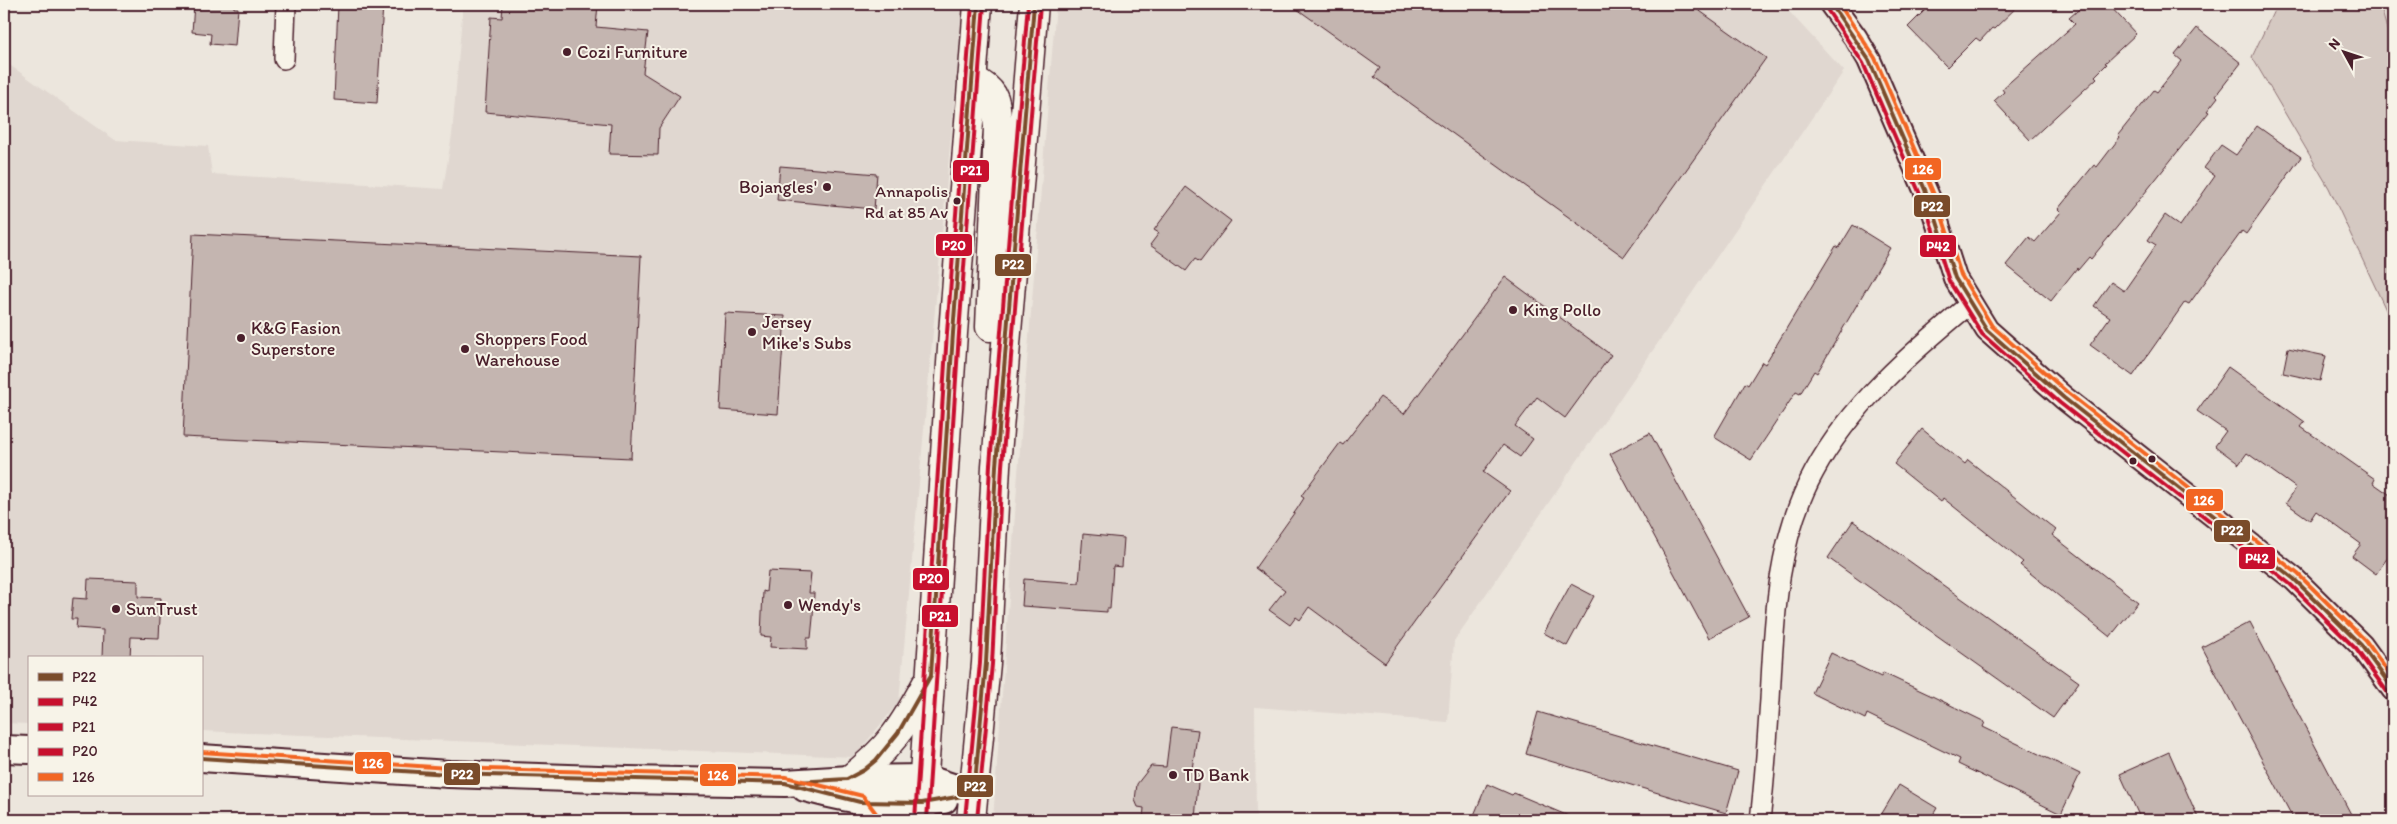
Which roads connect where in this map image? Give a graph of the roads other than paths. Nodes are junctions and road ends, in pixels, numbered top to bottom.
1 (286, 4) edge
2 (978, 4) edge
3 (1034, 4) edge
4 (1831, 4) edge
5 (284, 59) dead end
6 (972, 79) junction
7 (1970, 304) junction
8 (1001, 410) junction
9 (931, 675) junction
10 (2393, 690) edge
11 (4, 749) edge
12 (28, 750) edge
13 (202, 758) edge
14 (861, 800) edge
15 (923, 801) edge
16 (973, 807) edge
17 (1760, 820) edge

1 - 5 street
2 - 6 main road
3 - 8 main road
4 - 7 street
6 - 8 main road
6 - 9 main road
7 - 10 street
7 - 17 street
8 - 16 main road
9 - 14 main road
9 - 15 main road
11 - 12 main road
13 - 14 main road
14 - 15 main road
15 - 16 main road

